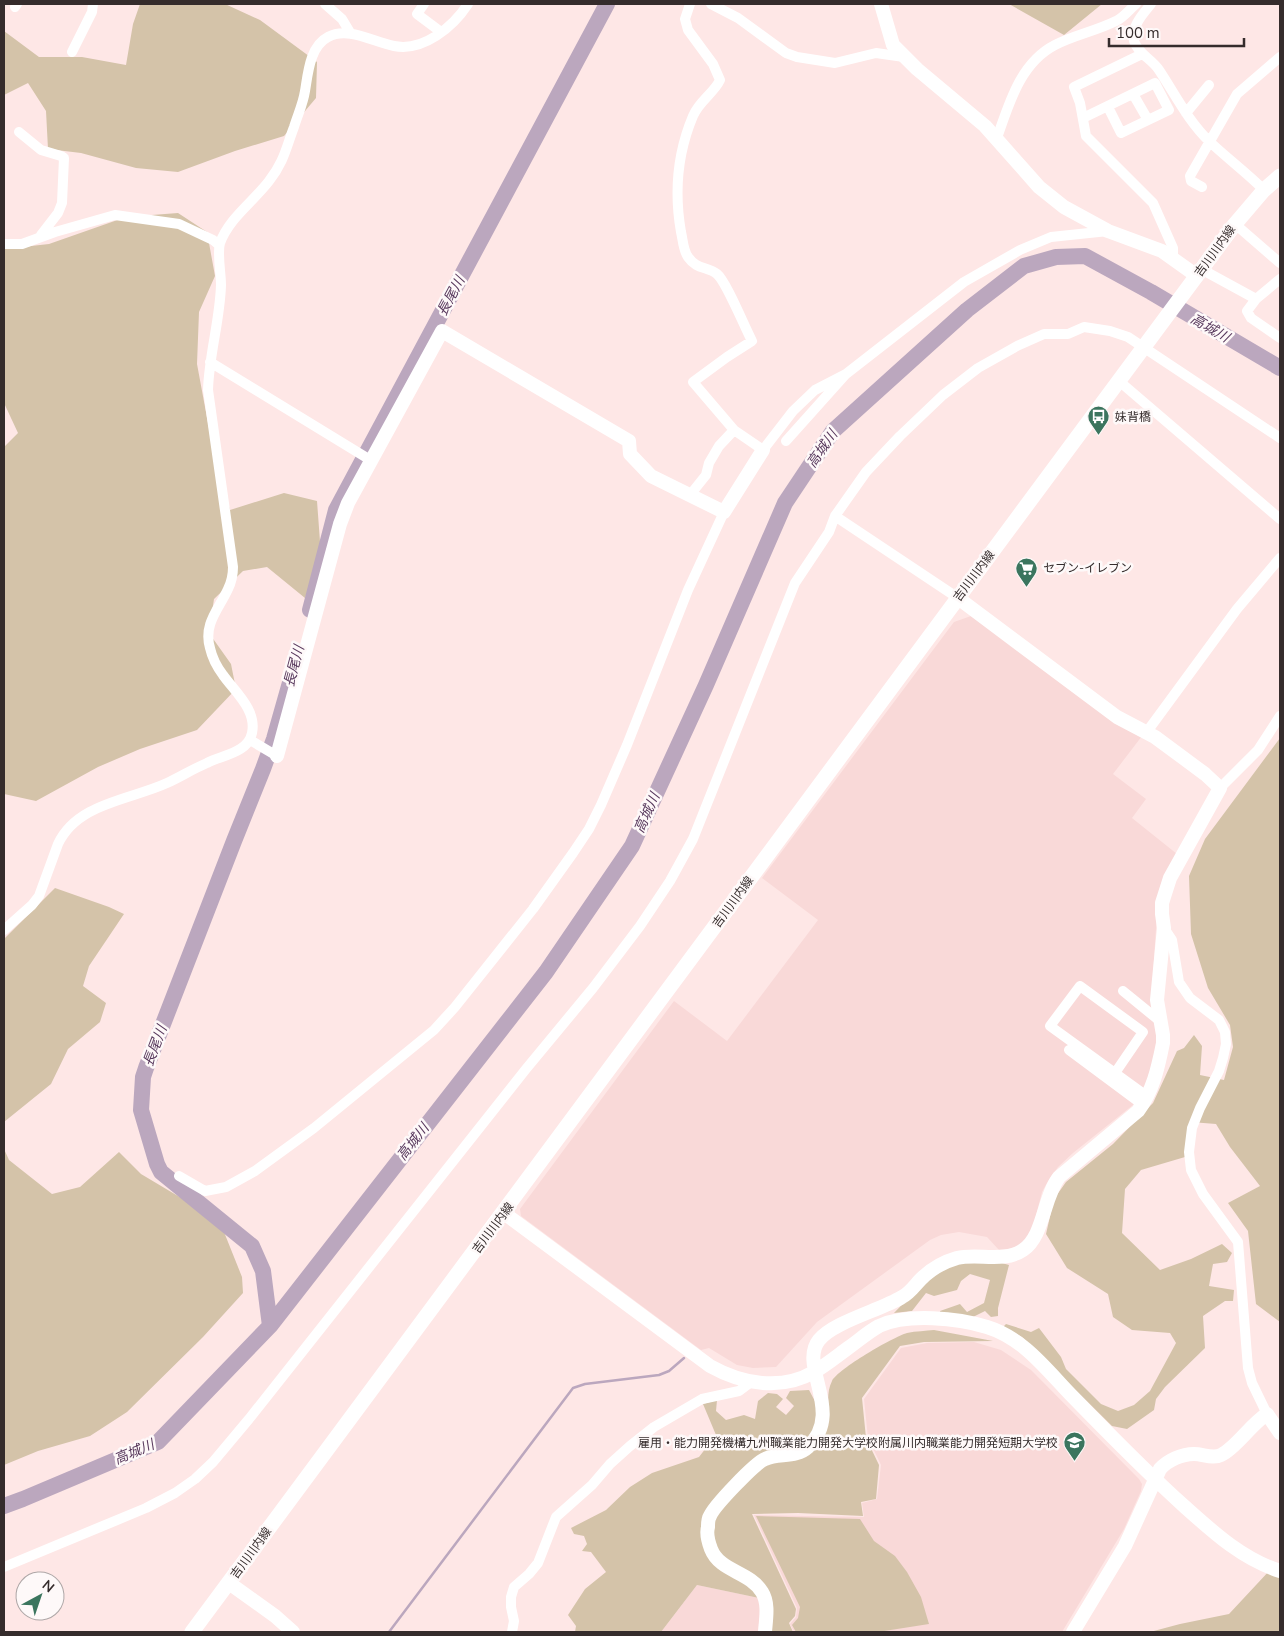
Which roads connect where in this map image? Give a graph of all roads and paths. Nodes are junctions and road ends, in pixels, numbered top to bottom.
1 (92, 4) edge
2 (325, 4) edge
3 (424, 4) edge
4 (468, 4) edge
5 (690, 4) edge
6 (711, 4) edge
7 (881, 4) edge
8 (1136, 4) edge
9 (1151, 4) edge
10 (441, 32) junction
11 (351, 34) junction
12 (72, 52) dead end
13 (1142, 54) junction
14 (904, 57) junction
15 (1280, 57) edge
16 (1209, 85) dead end
17 (1133, 94) junction
18 (1108, 107) junction
19 (1186, 113) junction
20 (1083, 118) junction
21 (1148, 120) junction
22 (19, 132) dead end
23 (997, 138) junction
24 (1209, 141) junction
25 (1280, 176) edge
26 (1202, 187) dead end
27 (1264, 190) junction
28 (1235, 224) junction
29 (1108, 231) junction
30 (39, 238) junction
31 (4, 244) edge
32 (220, 245) junction
33 (1173, 258) junction
34 (1280, 263) edge
35 (1195, 278) junction
36 (1280, 279) edge
37 (1256, 299) junction
38 (1280, 338) edge
39 (1143, 348) junction
40 (210, 362) junction
41 (846, 374) junction
42 (1119, 381) junction
43 (734, 430) junction
44 (1280, 438) edge
45 (786, 441) dead end
46 (763, 450) junction
47 (367, 459) junction
48 (690, 494) junction
49 (724, 512) junction
50 (835, 516) junction
51 (1280, 519) edge
52 (1280, 558) edge
53 (958, 598) junction
54 (1280, 716) edge
55 (1146, 733) junction
56 (250, 740) junction
57 (275, 755) joint
58 (1220, 788) junction
59 (1164, 928) junction
60 (4, 930) edge
61 (1123, 991) dead end
62 (1161, 1022) junction
63 (1069, 1050) dead end
64 (1115, 1073) junction
65 (1145, 1101) junction
66 (178, 1176) dead end
67 (504, 1213) junction
68 (815, 1372) junction
69 (751, 1382) junction
70 (1268, 1414) junction
71 (1280, 1433) edge
72 (1155, 1480) junction
73 (4, 1567) edge
74 (1280, 1571) edge
75 (229, 1583) junction
76 (192, 1632) edge
77 (293, 1632) edge
78 (512, 1632) edge
79 (765, 1632) edge
80 (1073, 1632) edge

1 - 12 street
2 - 11 street
3 - 10 street
4 - 10 street
5 - 43 street
6 - 14 street
7 - 14 street
8 - 23 street
9 - 13 street
10 - 11 street
11 - 32 street
13 - 19 street
13 - 20 street
14 - 23 street
15 - 24 street
16 - 19 street
17 - 18 street
17 - 21 street
17 - 21 street
18 - 20 street
18 - 21 street
19 - 24 street
20 - 33 street
22 - 30 street
23 - 29 street
24 - 26 street
24 - 27 street
25 - 27 main road, 吉川川内線
27 - 28 main road, 吉川川内線
28 - 34 street
28 - 35 main road, 吉川川内線
29 - 33 street
29 - 41 street
30 - 31 street
30 - 32 street
32 - 40 street
33 - 35 street
35 - 37 street
35 - 39 main road, 吉川川内線
36 - 37 street
37 - 38 street
39 - 42 main road, 吉川川内線
39 - 44 street
39 - 50 street
40 - 47 street
40 - 56 street
41 - 45 street
41 - 46 street
42 - 51 street
42 - 53 main road, 吉川川内線
43 - 46 street
43 - 48 street
46 - 49 street
47 - 48 street
47 - 57 street
48 - 49 street
49 - 66 street
50 - 53 street
50 - 73 street
52 - 55 street
53 - 55 street
53 - 67 main road, 吉川川内線
54 - 58 street
55 - 58 street
56 - 57 street
56 - 60 street
58 - 59 street
59 - 62 street
59 - 70 street
61 - 62 street
62 - 65 street
63 - 65 street
64 - 64 street
64 - 65 street
65 - 68 street
67 - 69 street
67 - 75 main road, 吉川川内線
68 - 69 street
68 - 72 street
68 - 79 street
69 - 78 street
70 - 71 street
70 - 72 street
72 - 74 street
72 - 80 street
75 - 76 main road, 吉川川内線
75 - 77 street

